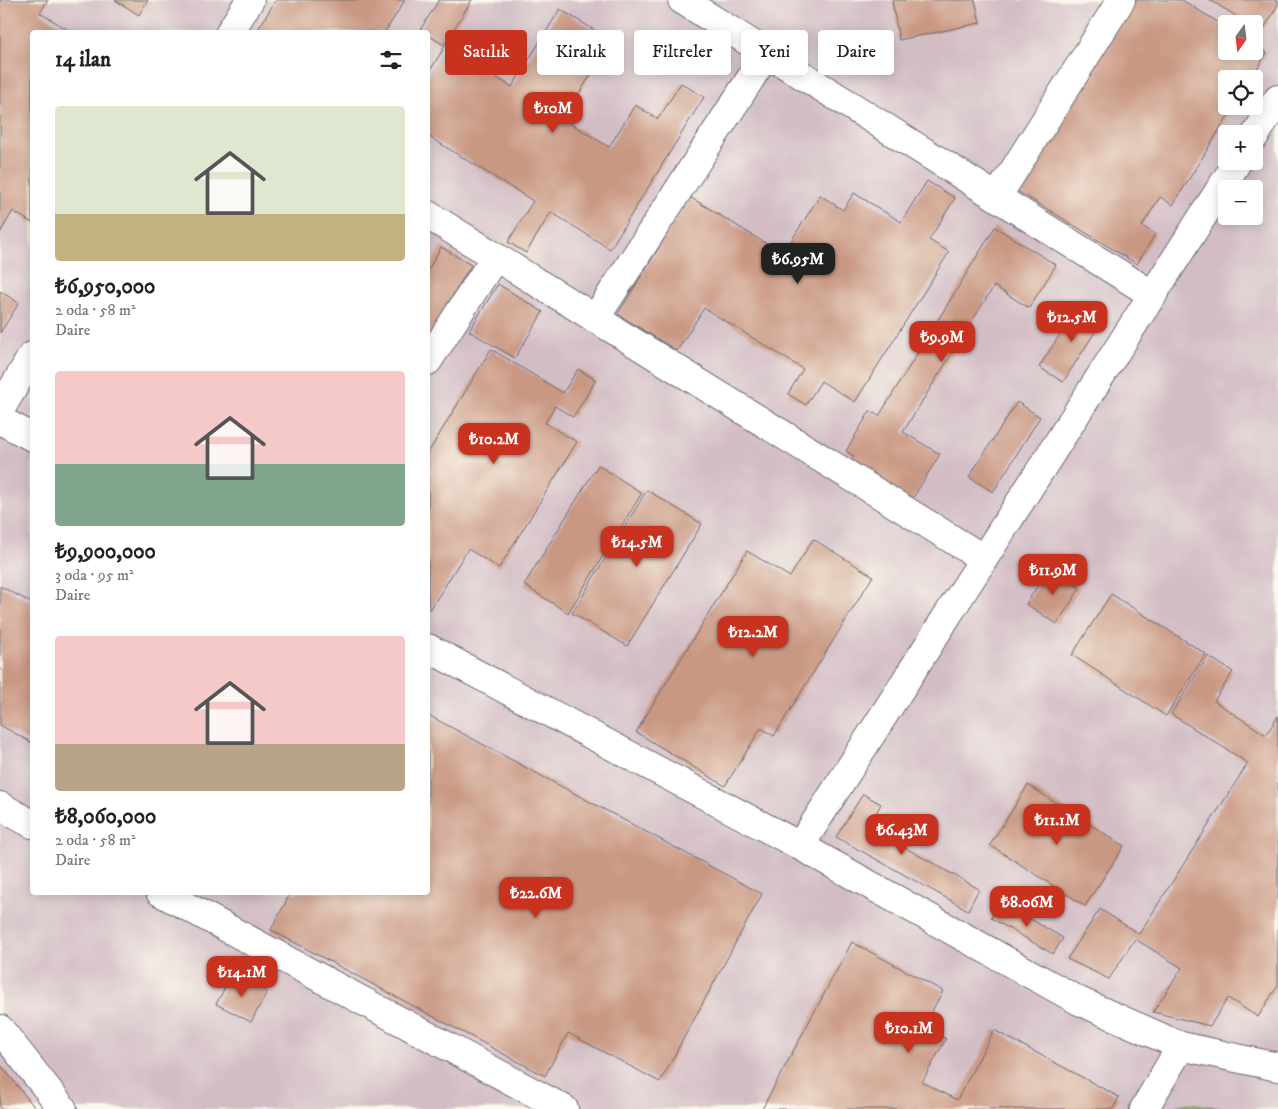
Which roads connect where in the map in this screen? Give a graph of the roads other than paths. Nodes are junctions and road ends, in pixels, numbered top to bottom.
1 (250, 0) edge
2 (682, 0) edge
3 (1121, 0) edge
4 (231, 30) edge
5 (741, 37) edge
6 (753, 75) edge
7 (802, 75) edge
8 (1278, 99) edge
9 (1262, 125) edge
10 (1232, 170) edge
11 (997, 197) junction
12 (430, 216) edge
13 (495, 257) junction
14 (1153, 295) junction
15 (595, 319) junction
16 (430, 358) edge
17 (30, 359) edge
18 (0, 410) edge
19 (0, 420) edge
20 (30, 436) edge
21 (984, 559) junction
22 (430, 649) edge
23 (0, 806) edge
24 (30, 823) edge
25 (800, 846) junction
26 (166, 895) edge
27 (0, 1029) edge
28 (1181, 1046) junction
29 (1278, 1067) edge
30 (63, 1109) edge
31 (564, 1109) edge
32 (1144, 1109) edge

1 - 4 street
2 - 5 street
3 - 11 street
6 - 15 street
7 - 11 street
8 - 9 street
10 - 14 street
11 - 14 street
12 - 13 street
13 - 15 street
13 - 16 street
14 - 21 street
15 - 21 street
17 - 18 street
19 - 20 street
21 - 25 street
22 - 25 street
23 - 24 street
25 - 28 street
26 - 31 street
27 - 30 street
28 - 29 street
28 - 32 street

